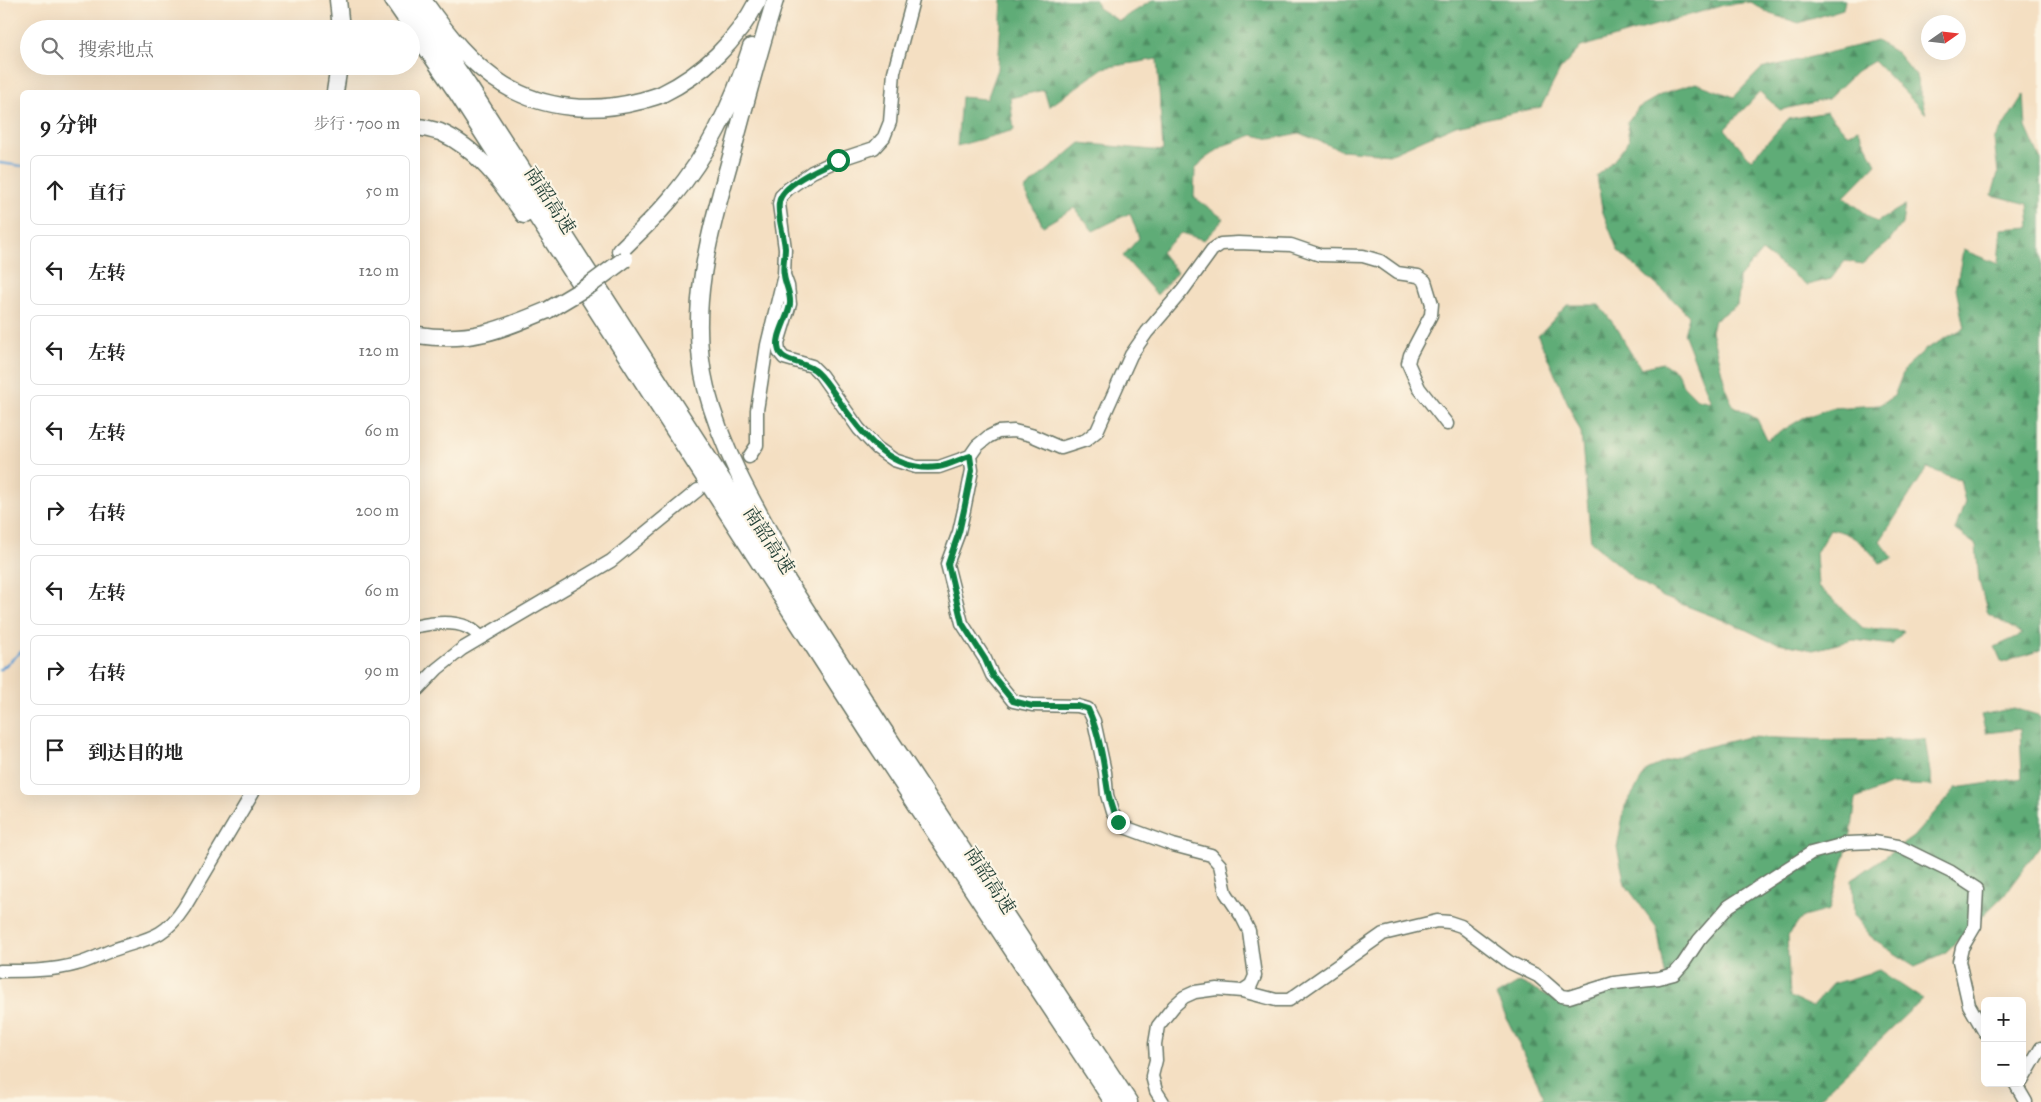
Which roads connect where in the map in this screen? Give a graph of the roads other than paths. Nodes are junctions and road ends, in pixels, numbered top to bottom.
1 (338, 0) edge
2 (393, 0) edge
3 (410, 0) edge
4 (423, 0) edge
5 (758, 0) edge
6 (766, 0) edge
7 (775, 0) edge
8 (913, 0) edge
9 (340, 20) edge
10 (407, 20) edge
11 (420, 39) edge
12 (757, 63) junction
13 (338, 75) edge
14 (335, 90) edge
15 (420, 127) edge
16 (622, 255) junction
17 (784, 275) junction
18 (546, 306) junction
19 (420, 325) edge
20 (420, 335) edge
21 (1447, 424) dead end
22 (683, 444) junction
23 (970, 456) junction
24 (749, 457) dead end
25 (698, 490) dead end
26 (420, 625) edge
27 (481, 637) junction
28 (420, 687) edge
29 (881, 726) junction
30 (251, 795) edge
31 (0, 971) edge
32 (1242, 991) junction
33 (1981, 1026) edge
34 (2041, 1048) edge
35 (2026, 1073) edge
36 (2020, 1087) edge
37 (1113, 1102) edge
38 (1129, 1102) edge
39 (1163, 1102) edge
40 (2026, 1102) edge

1 - 9 highway
2 - 10 highway, 南韶高速
3 - 29 highway, 南韶高速
4 - 5 highway
6 - 16 highway
7 - 12 highway
8 - 17 street
11 - 22 highway, 南韶高速
12 - 16 highway
12 - 29 highway
13 - 14 highway
15 - 22 highway
16 - 18 highway
17 - 23 street
17 - 24 street
18 - 19 highway
18 - 20 highway
21 - 23 street
22 - 37 highway, 南韶高速
23 - 32 street
25 - 27 street
26 - 27 street
27 - 28 street
29 - 38 highway, 南韶高速
30 - 31 street
32 - 33 street
32 - 39 street
34 - 35 street
36 - 40 street

